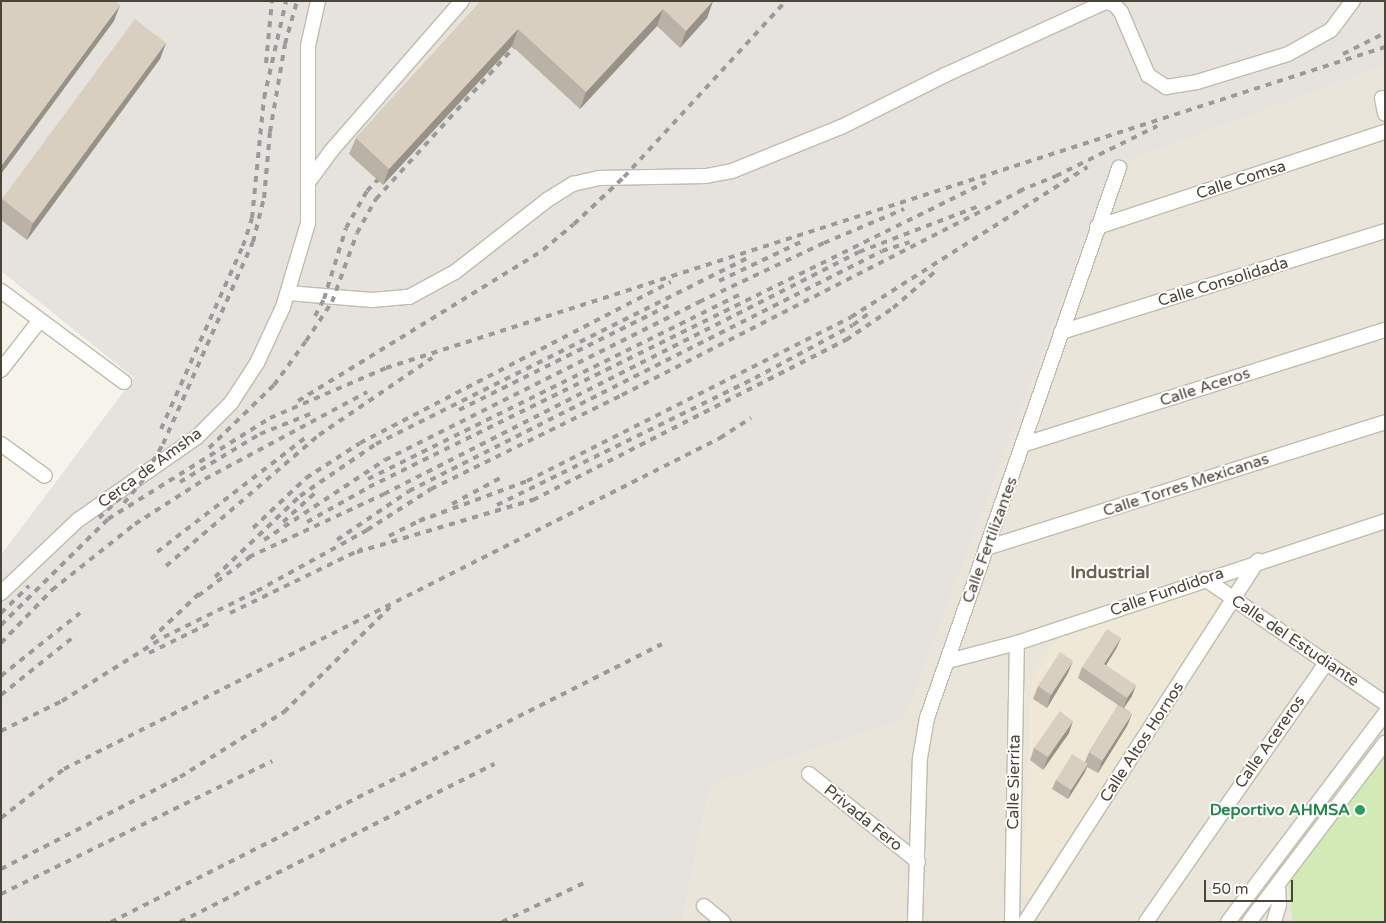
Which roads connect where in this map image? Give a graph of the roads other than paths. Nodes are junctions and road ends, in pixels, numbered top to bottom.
1 (318, 1) edge
2 (462, 1) edge
3 (1353, 1) edge
4 (1382, 98) dead end
5 (1385, 114) edge
6 (1385, 132) edge
7 (1119, 168) dead end
8 (310, 180) junction
9 (1098, 228) junction
10 (1385, 231) edge
11 (1, 291) edge
12 (288, 293) junction
13 (40, 320) junction
14 (1385, 330) edge
15 (1061, 332) junction
16 (1, 370) edge
17 (124, 382) dead end
18 (1385, 422) edge
19 (1, 444) edge
20 (1025, 444) junction
21 (45, 476) dead end
22 (1385, 521) edge
23 (986, 548) junction
24 (1258, 561) junction
25 (1205, 579) junction
26 (1, 593) edge
27 (1234, 600) junction
28 (1017, 642) junction
29 (948, 661) junction
30 (1327, 662) junction
31 (1385, 703) edge
32 (1385, 714) edge
33 (1385, 743) edge
34 (808, 774) dead end
35 (918, 862) junction
36 (1278, 887) junction
37 (704, 906) dead end
38 (724, 922) edge
39 (915, 922) edge
40 (1012, 922) edge
41 (1025, 922) edge
42 (1146, 922) edge
43 (1228, 922) edge
44 (1249, 922) edge
45 (1274, 922) edge

1 - 8 street, Cerca de Amsha
2 - 8 street
3 - 12 street
4 - 5 street
6 - 9 street, Calle Comsa
7 - 9 street, Calle Fertilizantes
8 - 12 street, Cerca de Amsha
9 - 15 street, Calle Fertilizantes
10 - 15 street, Calle Consolidada
11 - 13 street
12 - 26 street, Cerca de Amsha
13 - 16 street
13 - 17 street
14 - 20 street, Calle Aceros
15 - 20 street, Calle Fertilizantes
18 - 23 street, Calle Torres Mexicanas
19 - 21 street
20 - 23 street, Calle Fertilizantes
22 - 24 street, Calle Fundidora
23 - 29 street, Calle Fertilizantes
24 - 25 street, Calle Fundidora
24 - 27 street, Calle Altos Hornos
25 - 27 street, Calle del Estudiante
25 - 28 street, Calle Fundidora
27 - 30 street, Calle del Estudiante
27 - 41 street, Calle Altos Hornos
28 - 29 street, Calle Fundidora
28 - 40 street, Calle Sierrita
29 - 35 street, Calle Fertilizantes
30 - 31 street, Calle del Estudiante
30 - 42 street, Calle Acereros
32 - 43 street
33 - 36 street
34 - 35 street, Privada Fero
35 - 39 street, Calle Fertilizantes
36 - 44 street
36 - 45 street
37 - 38 street

